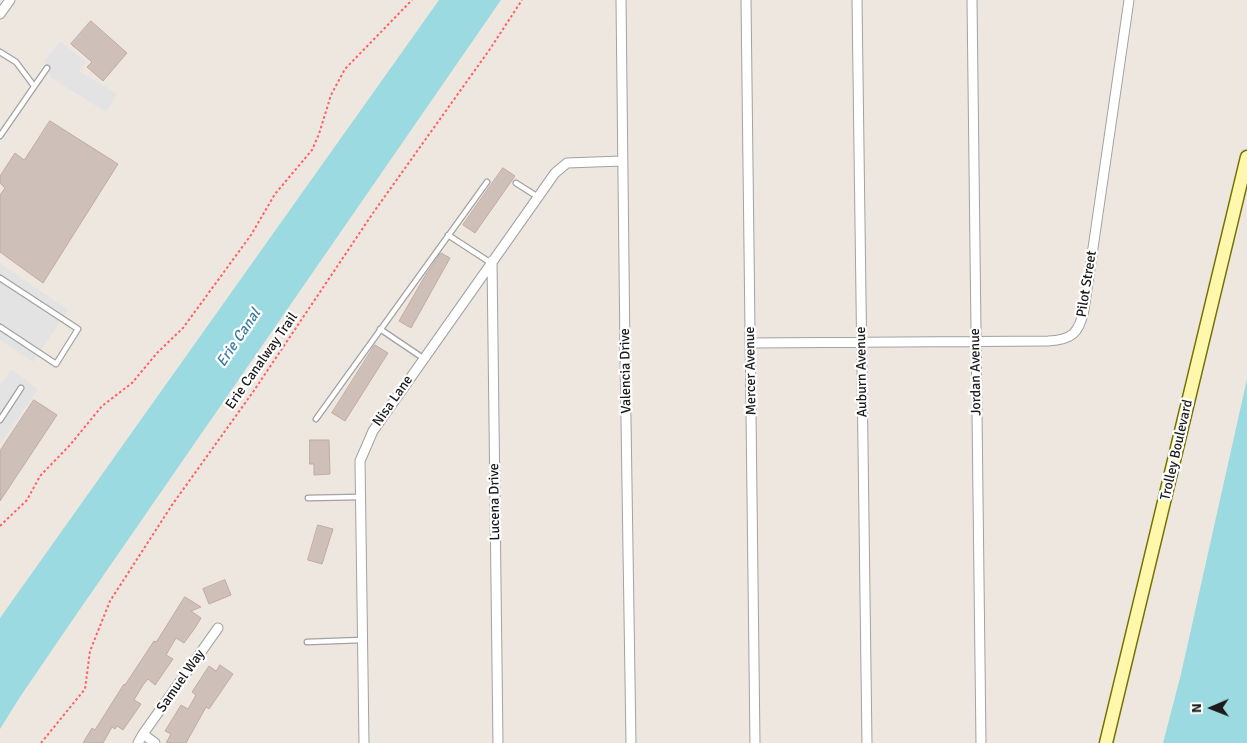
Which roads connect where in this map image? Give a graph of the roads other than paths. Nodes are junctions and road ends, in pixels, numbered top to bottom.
1 (10, 0) edge
2 (621, 0) edge
3 (746, 0) edge
4 (857, 0) edge
5 (972, 0) edge
6 (1129, 0) edge
7 (0, 14) edge
8 (0, 52) edge
9 (47, 68) dead end
10 (34, 86) junction
11 (0, 136) edge
12 (1247, 157) edge
13 (622, 161) junction
14 (487, 182) dead end
15 (516, 183) dead end
16 (538, 197) junction
17 (448, 235) junction
18 (492, 262) junction
19 (0, 278) edge
20 (0, 327) edge
21 (380, 329) junction
22 (975, 341) junction
23 (861, 342) junction
24 (751, 343) junction
25 (423, 358) junction
26 (21, 388) dead end
27 (316, 419) dead end
28 (0, 420) edge
29 (360, 497) junction
30 (308, 498) dead end
31 (218, 628) dead end
32 (362, 640) junction
33 (307, 642) dead end
34 (143, 734) junction
35 (138, 743) edge
36 (155, 743) edge
37 (364, 743) edge
38 (498, 743) edge
39 (631, 743) edge
40 (755, 743) edge
41 (867, 743) edge
42 (981, 743) edge
43 (1106, 743) edge

1 - 7 street
2 - 13 street, Valencia Drive
3 - 24 street, Mercer Avenue
4 - 23 street, Auburn Avenue
5 - 22 street, Jordan Avenue
6 - 22 street, Pilot Street
8 - 10 lane
9 - 10 lane
10 - 11 lane
12 - 43 street, Trolley Boulevard
13 - 16 street, Nisa Lane
13 - 39 street, Valencia Drive
14 - 17 lane
15 - 16 lane
16 - 18 street, Nisa Lane
17 - 18 lane
17 - 21 lane
18 - 25 street, Nisa Lane
18 - 38 street, Lucena Drive
19 - 20 lane
21 - 25 lane
21 - 27 lane
22 - 23 street, Pilot Street
22 - 42 street, Jordan Avenue
23 - 24 street, Pilot Street
23 - 41 street, Auburn Avenue
24 - 40 street, Mercer Avenue
25 - 29 street, Nisa Lane
26 - 28 lane
29 - 30 lane
29 - 32 street, Nisa Lane
31 - 34 street, Samuel Way
32 - 33 lane
32 - 37 street, Nisa Lane
34 - 35 street, Samuel Way
34 - 36 street

